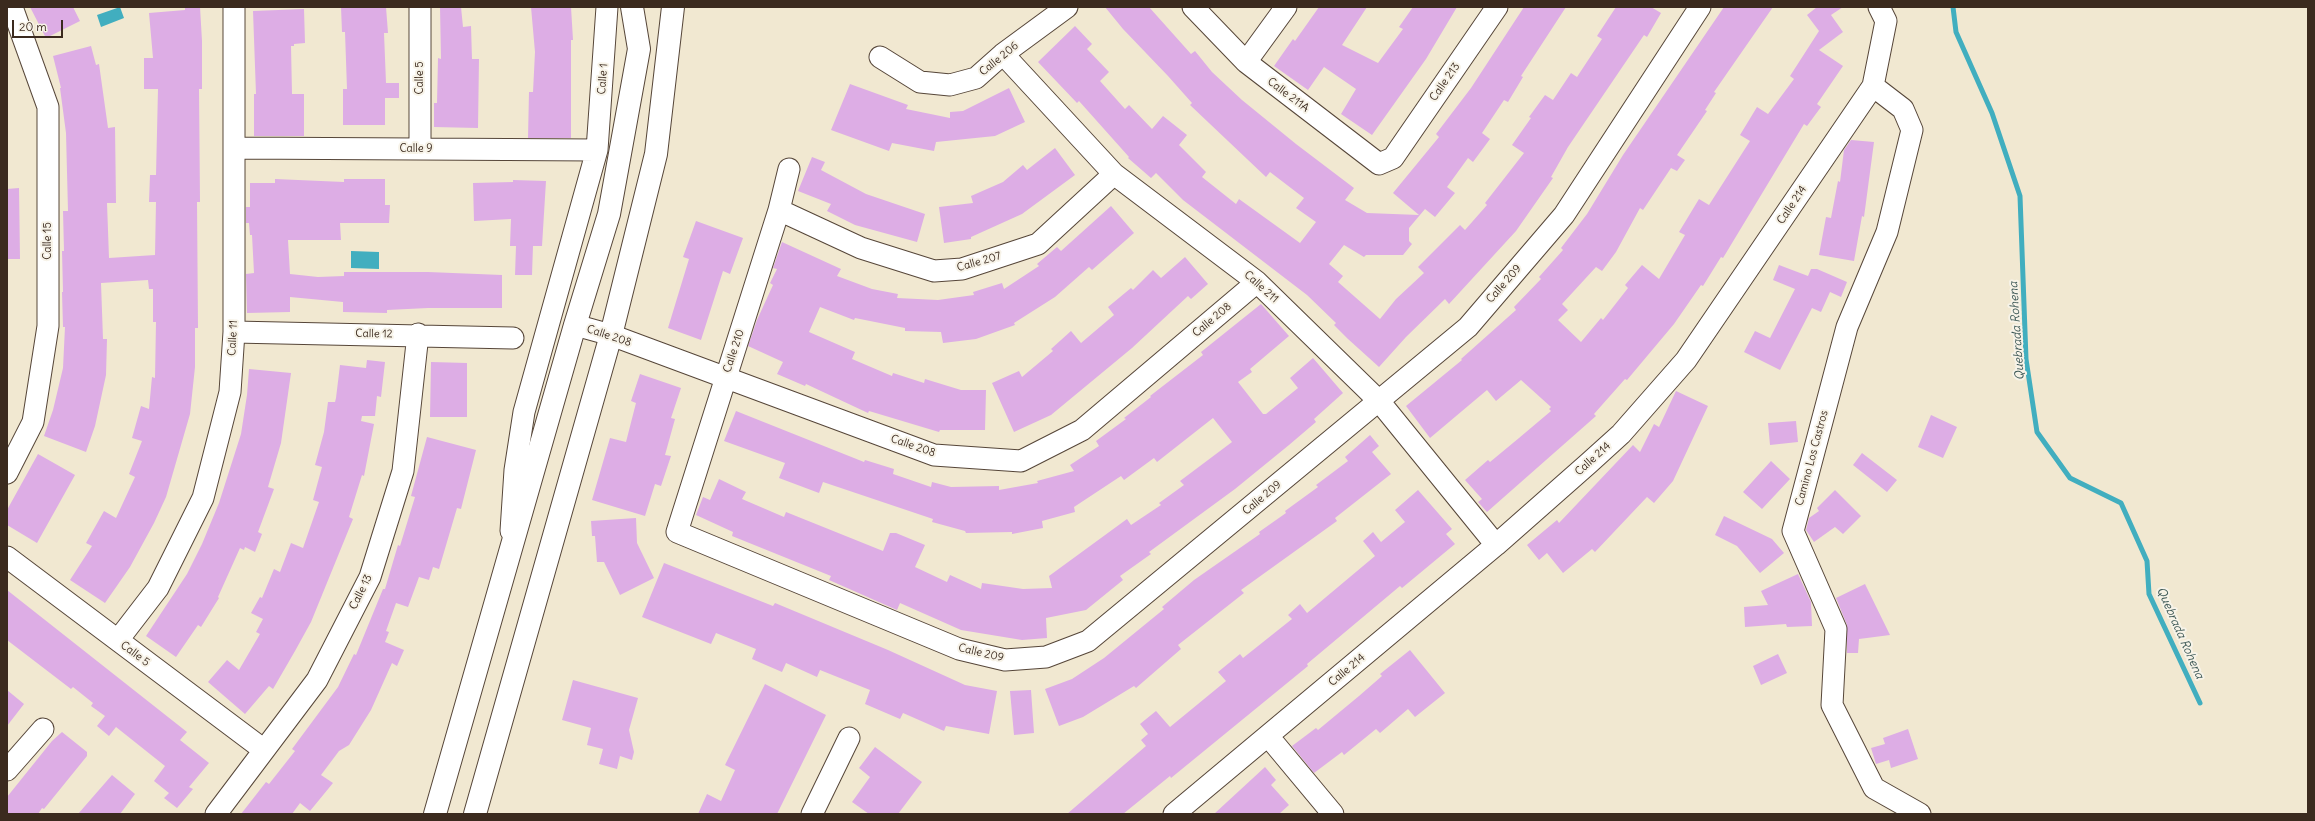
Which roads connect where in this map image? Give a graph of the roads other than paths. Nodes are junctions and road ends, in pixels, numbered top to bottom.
1 (12, 7) edge
2 (234, 7) edge
3 (420, 7) edge
4 (607, 7) edge
5 (632, 7) edge
6 (672, 7) edge
7 (1067, 7) edge
8 (1193, 7) edge
9 (1286, 7) edge
10 (1497, 7) edge
11 (1700, 7) edge
12 (1879, 7) edge
13 (1003, 54) junction
14 (880, 57) dead end
15 (1246, 62) junction
16 (1872, 86) junction
17 (236, 148) junction
18 (420, 149) junction
19 (597, 150) junction
20 (1393, 158) joint
21 (789, 170) dead end
22 (1114, 174) junction
23 (779, 210) junction
24 (1257, 282) junction
25 (575, 325) junction
26 (234, 332) junction
27 (418, 334) junction
28 (611, 335) junction
29 (513, 338) dead end
30 (725, 378) junction
31 (1379, 401) junction
32 (7, 474) edge
33 (676, 532) joint
34 (1496, 545) junction
35 (509, 551) junction
36 (7, 557) edge
37 (118, 640) junction
38 (42, 729) dead end
39 (1268, 736) junction
40 (849, 738) dead end
41 (264, 750) junction
42 (7, 770) edge
43 (216, 814) edge
44 (435, 814) edge
45 (475, 814) edge
46 (812, 814) edge
47 (1174, 814) edge
48 (1333, 814) edge
49 (1920, 814) edge

1 - 32 street, Calle 15
2 - 17 street, Calle 11
3 - 18 street, Calle 5
4 - 19 street, Calle 1
5 - 25 main road
6 - 28 main road
7 - 13 street, Calle 206
8 - 15 street, Calle 211A
9 - 15 street
10 - 20 street, Calle 213
11 - 31 street, Calle 209
12 - 16 street, Calle 214
13 - 14 street, Calle 206
13 - 22 street, Calle 211
15 - 20 street, Calle 211A
16 - 34 street, Calle 214
16 - 49 street, Camino Los Castros
17 - 18 street, Calle 9
17 - 26 street, Calle 11
18 - 19 street, Calle 9
19 - 35 street, Calle 1
21 - 23 street, Calle 210
22 - 23 street, Calle 207
22 - 24 street, Calle 211
23 - 30 street, Calle 210
24 - 30 street, Calle 208
24 - 31 street, Calle 211
25 - 28 street, Calle 208
25 - 35 main road
26 - 27 street, Calle 12
26 - 37 street, Calle 11
27 - 29 street, Calle 12
27 - 41 street, Calle 13
28 - 30 street, Calle 208
28 - 45 main road
30 - 33 street, Calle 210
31 - 33 street, Calle 209
31 - 34 street, Calle 211
34 - 39 street, Calle 214
35 - 44 main road
36 - 37 street, Calle 5
37 - 41 street, Calle 5
38 - 42 street
39 - 47 street, Calle 214
39 - 48 street
40 - 46 street
41 - 43 street, Calle 13

